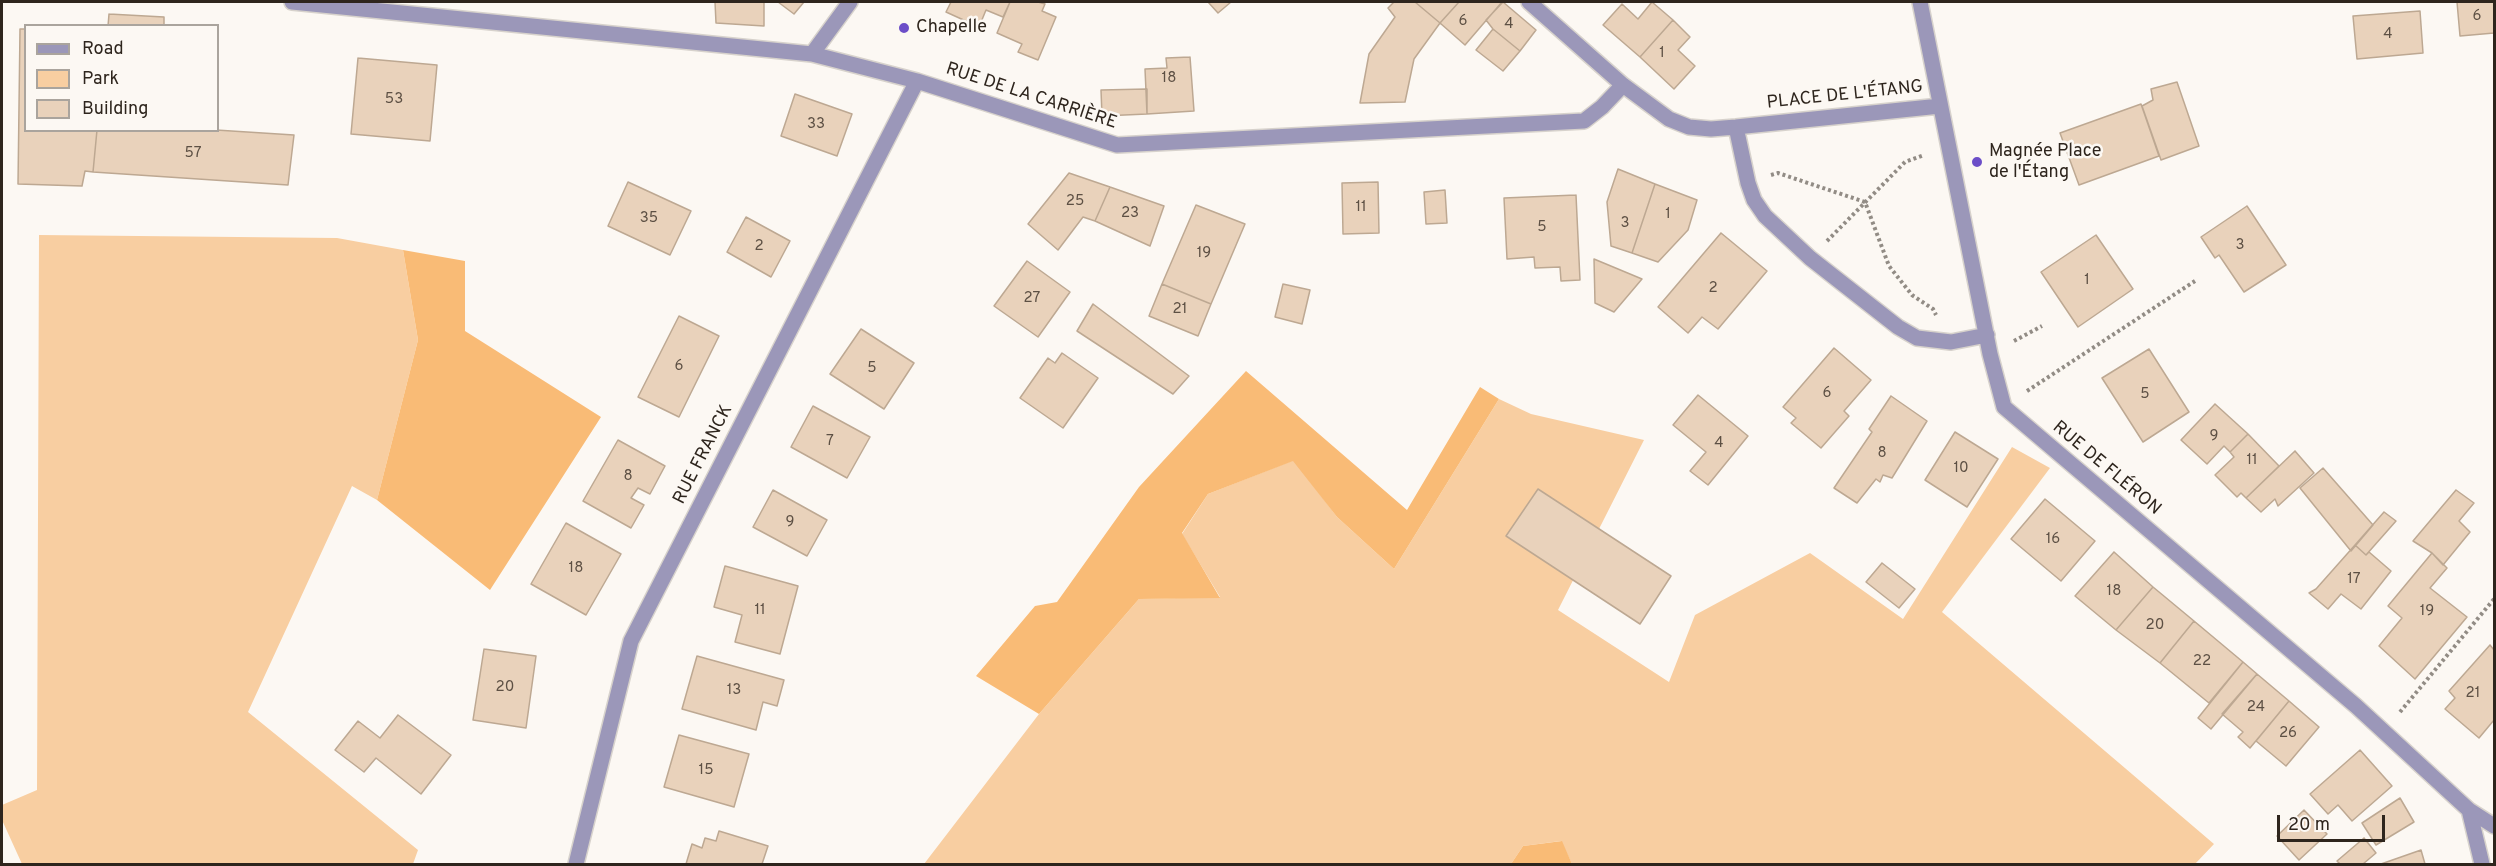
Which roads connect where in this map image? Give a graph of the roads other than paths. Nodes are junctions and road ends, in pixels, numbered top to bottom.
1 (292, 2) edge
2 (850, 2) edge
3 (1529, 2) edge
4 (1920, 2) edge
5 (812, 54) junction
6 (917, 81) junction
7 (1623, 85) junction
8 (1940, 106) junction
9 (1737, 127) junction
10 (1987, 335) junction
11 (2469, 810) junction
12 (2494, 826) edge
13 (576, 864) edge
14 (2482, 864) edge

1 - 5 street, RUE DE LA CARRIÈRE
2 - 5 street
3 - 7 street
4 - 8 street
5 - 6 street, RUE DE LA CARRIÈRE
6 - 7 street, RUE DE LA CARRIÈRE
6 - 13 street, RUE FRANCK
7 - 9 street
8 - 9 street, PLACE DE L'ÉTANG
8 - 10 street, PLACE DE L'ÉTANG
9 - 10 street
10 - 11 street, RUE DE FLÉRON
11 - 12 street, RUE DE FLÉRON
11 - 14 street

